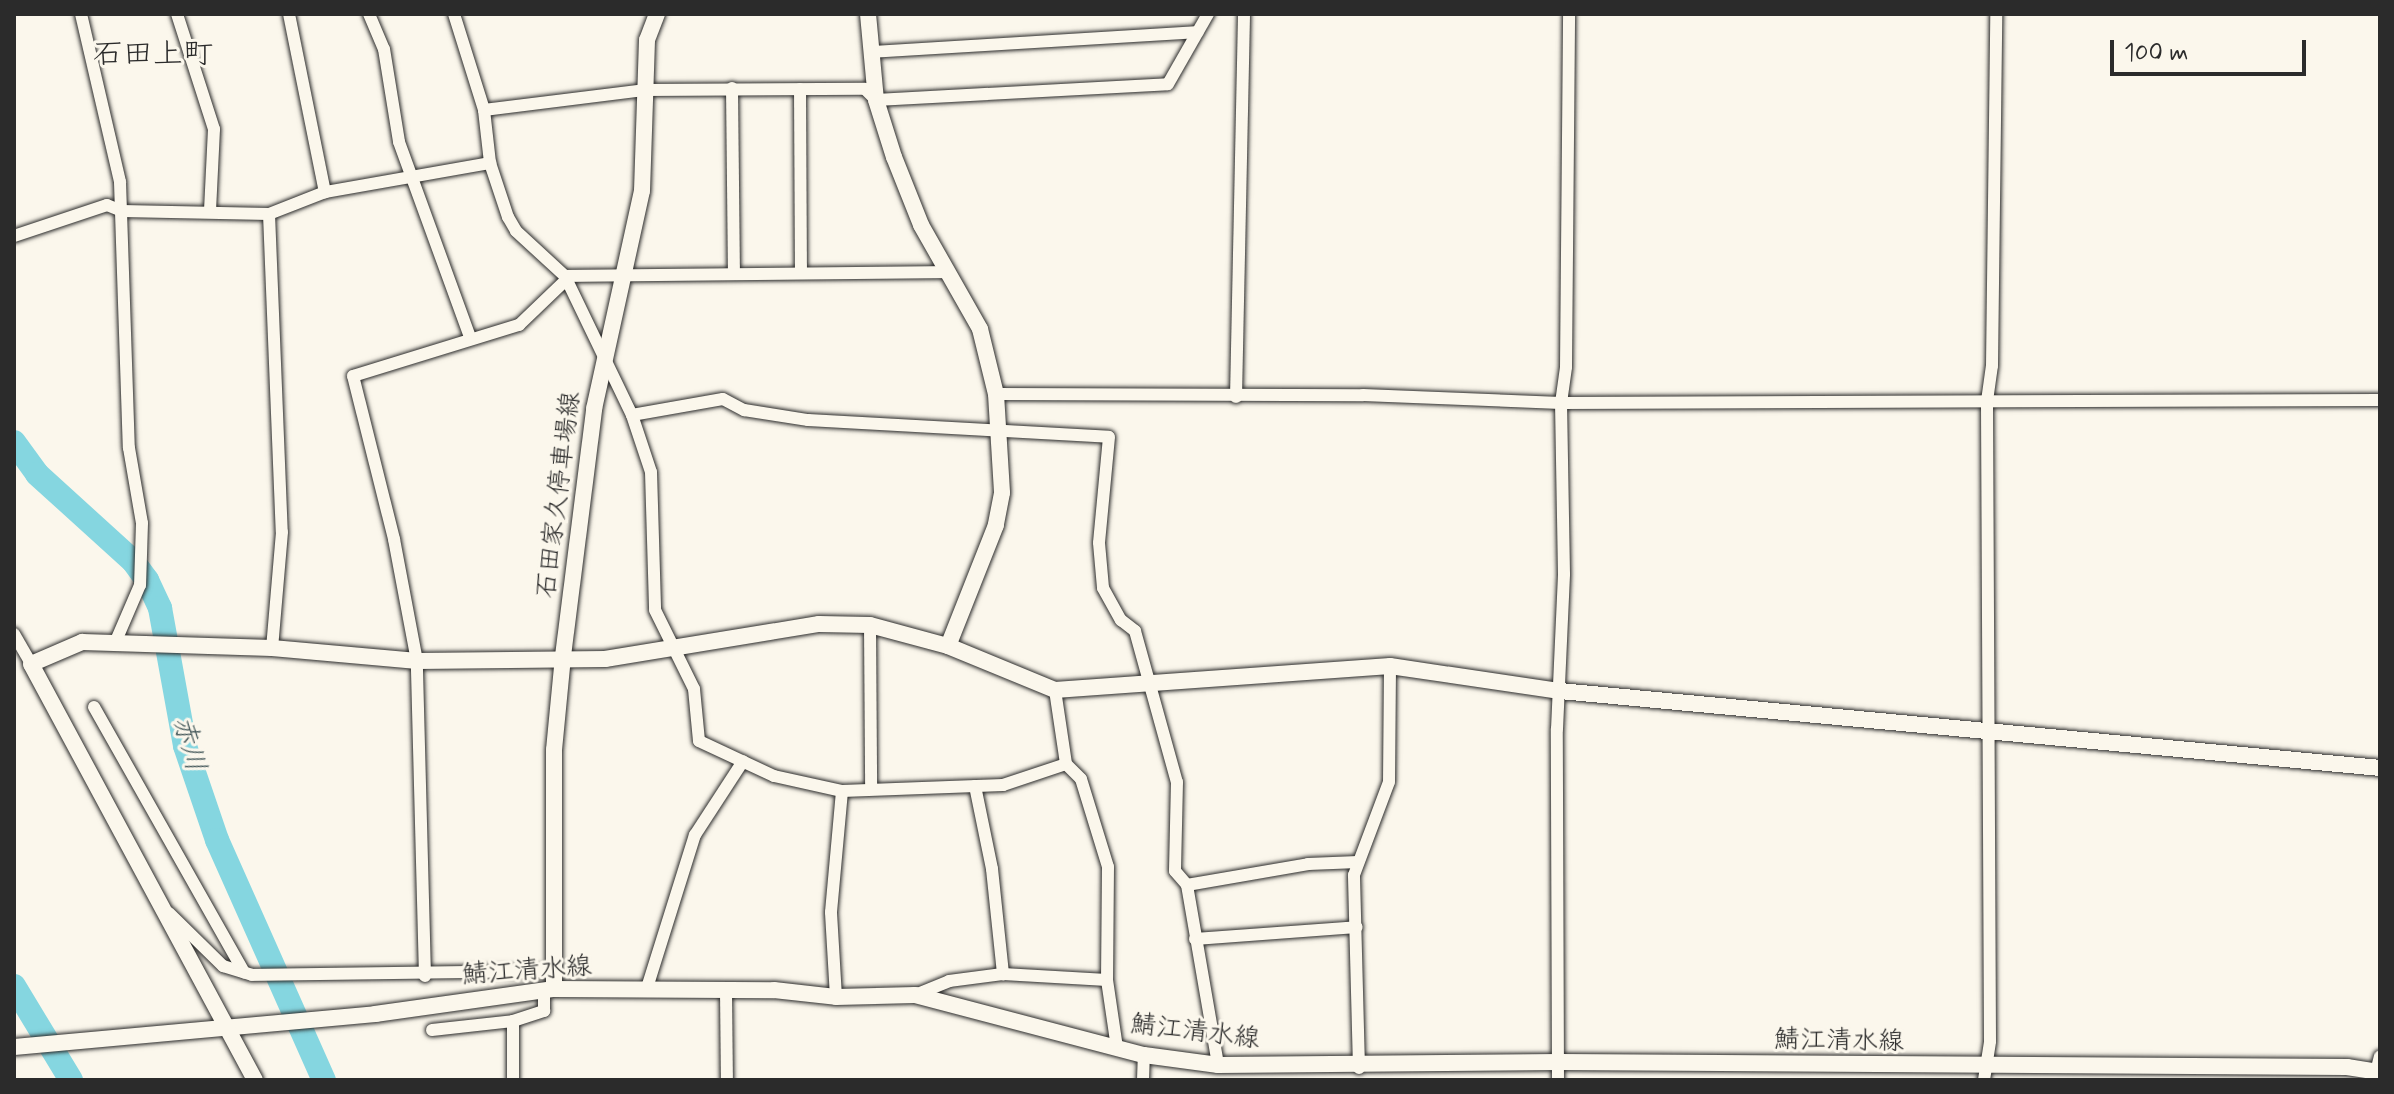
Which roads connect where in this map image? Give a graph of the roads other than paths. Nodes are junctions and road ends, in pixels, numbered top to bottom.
1 (81, 14) edge
2 (177, 14) edge
3 (289, 14) edge
4 (369, 14) edge
5 (454, 14) edge
6 (657, 14) edge
7 (868, 14) edge
8 (1208, 14) edge
9 (1244, 14) edge
10 (1569, 14) edge
11 (1996, 14) edge
12 (1197, 32) junction
13 (871, 52) junction
14 (732, 88) junction
15 (800, 89) junction
16 (644, 90) junction
17 (876, 100) junction
18 (484, 110) junction
19 (490, 163) junction
20 (413, 179) junction
21 (325, 192) junction
22 (210, 210) junction
23 (122, 211) junction
24 (269, 214) junction
25 (14, 236) edge
26 (801, 272) junction
27 (949, 272) junction
28 (628, 273) junction
29 (734, 273) junction
30 (566, 278) junction
31 (470, 337) junction
32 (603, 358) junction
33 (996, 394) junction
34 (1236, 397) junction
35 (2380, 400) edge
36 (1987, 401) junction
37 (1561, 403) junction
38 (632, 415) junction
39 (999, 428) junction
40 (870, 625) junction
41 (14, 634) edge
42 (115, 643) junction
43 (948, 646) junction
44 (671, 647) junction
45 (272, 648) junction
46 (563, 656) junction
47 (417, 661) junction
48 (31, 664) junction
49 (1390, 666) junction
50 (1151, 686) junction
51 (1055, 690) junction
52 (1560, 691) junction
53 (94, 707) dead end
54 (1988, 732) junction
55 (743, 761) junction
56 (1066, 764) junction
57 (2380, 768) edge
58 (975, 786) junction
59 (871, 788) junction
60 (842, 791) junction
61 (1358, 862) junction
62 (1187, 885) junction
63 (155, 899) junction
64 (1357, 927) junction
65 (1195, 939) junction
66 (554, 971) junction
67 (244, 972) junction
68 (1003, 974) junction
69 (425, 976) junction
70 (1107, 980) junction
71 (549, 990) junction
72 (646, 991) junction
73 (726, 991) junction
74 (915, 995) junction
75 (836, 997) junction
76 (513, 1021) junction
77 (229, 1027) junction
78 (432, 1030) dead end
79 (14, 1047) edge
80 (1117, 1048) junction
81 (1144, 1055) junction
82 (1559, 1062) junction
83 (1218, 1065) junction
84 (2379, 1066) edge
85 (1359, 1068) junction
86 (1984, 1074) edge
87 (255, 1080) edge
88 (513, 1080) edge
89 (727, 1080) edge
90 (1143, 1080) edge
91 (1558, 1080) edge

1 - 23 street
2 - 22 street
3 - 21 street
4 - 20 street
5 - 18 street
6 - 16 street, 石田家久停車場線
7 - 13 street
8 - 12 street
9 - 34 street
10 - 37 street
11 - 36 street
12 - 13 street
12 - 17 street
13 - 17 street
14 - 15 street
14 - 16 street
14 - 29 street
15 - 17 street
15 - 26 street
16 - 18 street
16 - 28 street, 石田家久停車場線
17 - 27 street
18 - 19 street
19 - 20 street
19 - 30 street
20 - 21 street
20 - 31 street
21 - 24 street
22 - 23 street
22 - 24 street
23 - 25 street
23 - 42 street
24 - 45 street
26 - 27 street
26 - 29 street
27 - 33 street
28 - 29 street
28 - 30 street
28 - 32 street, 石田家久停車場線
30 - 31 street
30 - 32 street
31 - 47 street
32 - 38 street
32 - 46 street, 石田家久停車場線
33 - 34 street
33 - 39 street
34 - 37 street
35 - 36 street
36 - 37 street
36 - 54 street
37 - 52 street
38 - 39 street
38 - 44 street
39 - 43 street
39 - 50 street
40 - 43 street
40 - 44 street
40 - 59 street
41 - 48 street
42 - 45 street
42 - 48 street
43 - 51 street
44 - 46 street
44 - 55 street
45 - 47 street
46 - 47 street
46 - 66 street, 石田家久停車場線
47 - 69 street
48 - 63 street
49 - 50 street
49 - 52 street
49 - 61 street
50 - 51 street
50 - 62 street
51 - 56 street
52 - 54 street
52 - 82 street
53 - 67 street
54 - 57 street
54 - 86 street
55 - 60 street
55 - 72 street
56 - 58 street
56 - 70 street
58 - 59 street
58 - 68 street
59 - 60 street
60 - 75 street
61 - 62 street
61 - 64 street
62 - 65 street
63 - 67 street
63 - 77 street
64 - 65 street
64 - 85 street
65 - 83 street
66 - 69 street
66 - 71 street, 石田家久停車場線
67 - 69 street
68 - 70 street
68 - 74 street
70 - 80 street
71 - 72 street, 鯖江清水線
71 - 76 street
71 - 77 street, 鯖江清水線
72 - 73 street, 鯖江清水線
73 - 75 street, 鯖江清水線
73 - 89 street
74 - 75 street, 鯖江清水線
74 - 80 street, 鯖江清水線
76 - 78 street
76 - 88 street
77 - 79 street, 鯖江清水線
77 - 87 street
80 - 81 street, 鯖江清水線
81 - 83 street, 鯖江清水線
81 - 90 street
82 - 85 street, 鯖江清水線
82 - 86 street, 鯖江清水線
82 - 91 street
83 - 85 street, 鯖江清水線
84 - 86 street, 鯖江清水線

